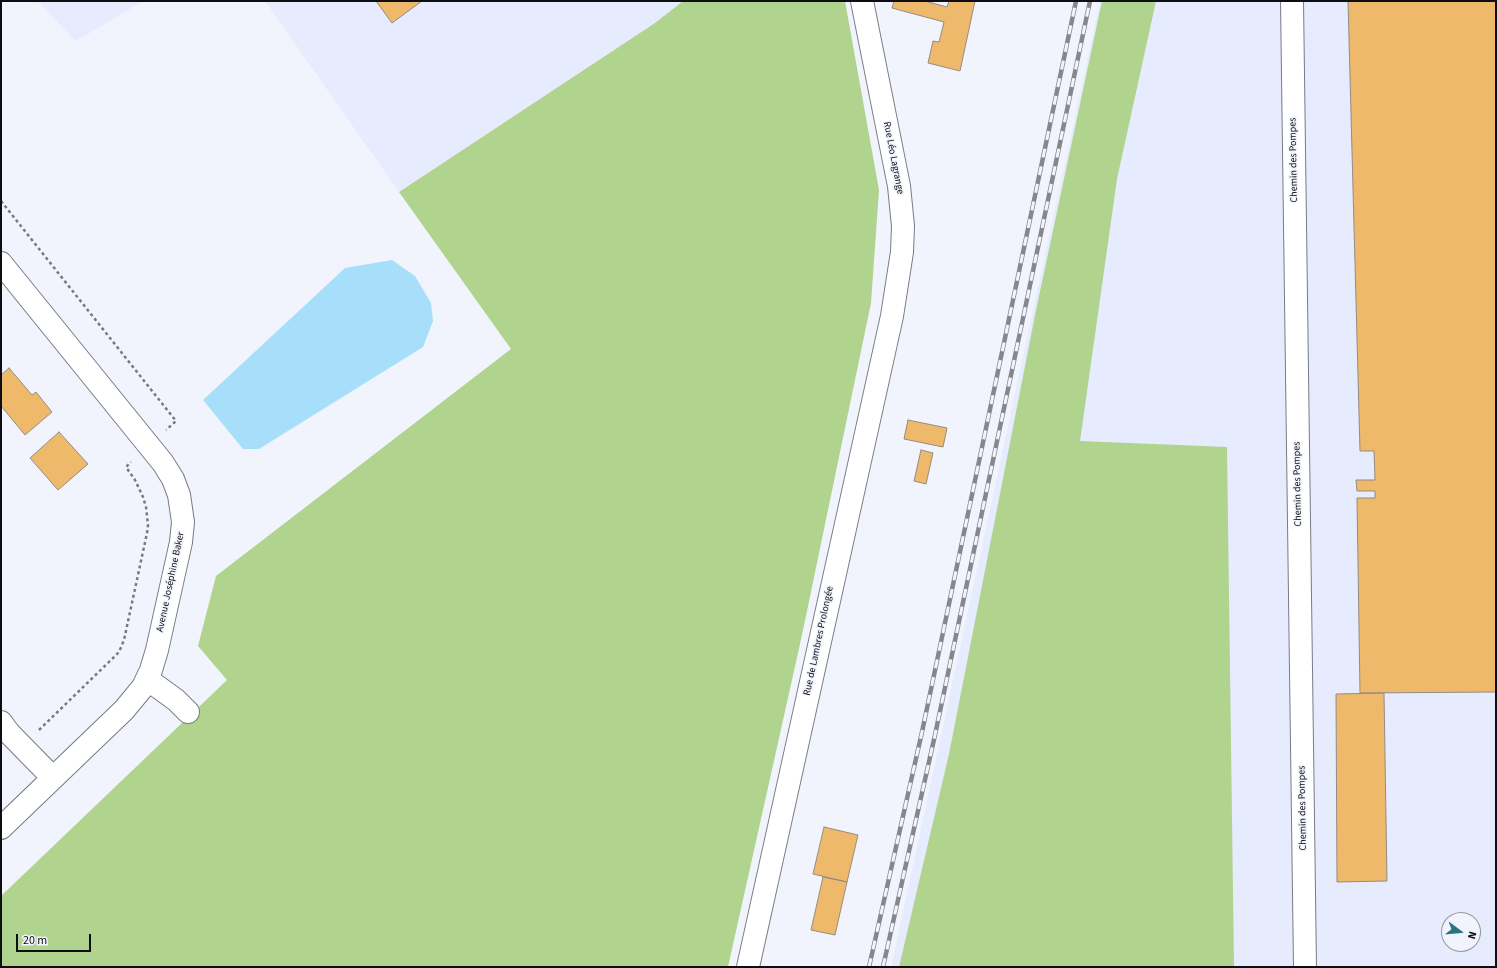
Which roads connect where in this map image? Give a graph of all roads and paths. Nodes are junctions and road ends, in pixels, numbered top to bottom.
1 (862, 1) edge
2 (1292, 1) edge
3 (1, 201) edge
4 (1, 263) edge
5 (892, 316) joint
6 (149, 445) junction
7 (147, 679) junction
8 (188, 712) dead end
9 (1, 722) edge
10 (22, 746) junction
11 (53, 778) junction
12 (1, 828) edge
13 (748, 967) edge
14 (1305, 967) edge

1 - 5 street, Rue Léo Lagrange
2 - 14 street, Chemin des Pompes
3 - 6 path
4 - 6 street, Avenue Joséphine Baker
5 - 13 street, Rue de Lambres Prolongée
6 - 7 street, Avenue Joséphine Baker
6 - 10 path
7 - 8 street
7 - 11 street, Avenue Joséphine Baker
9 - 10 street
10 - 11 street
11 - 12 street, Avenue Joséphine Baker

